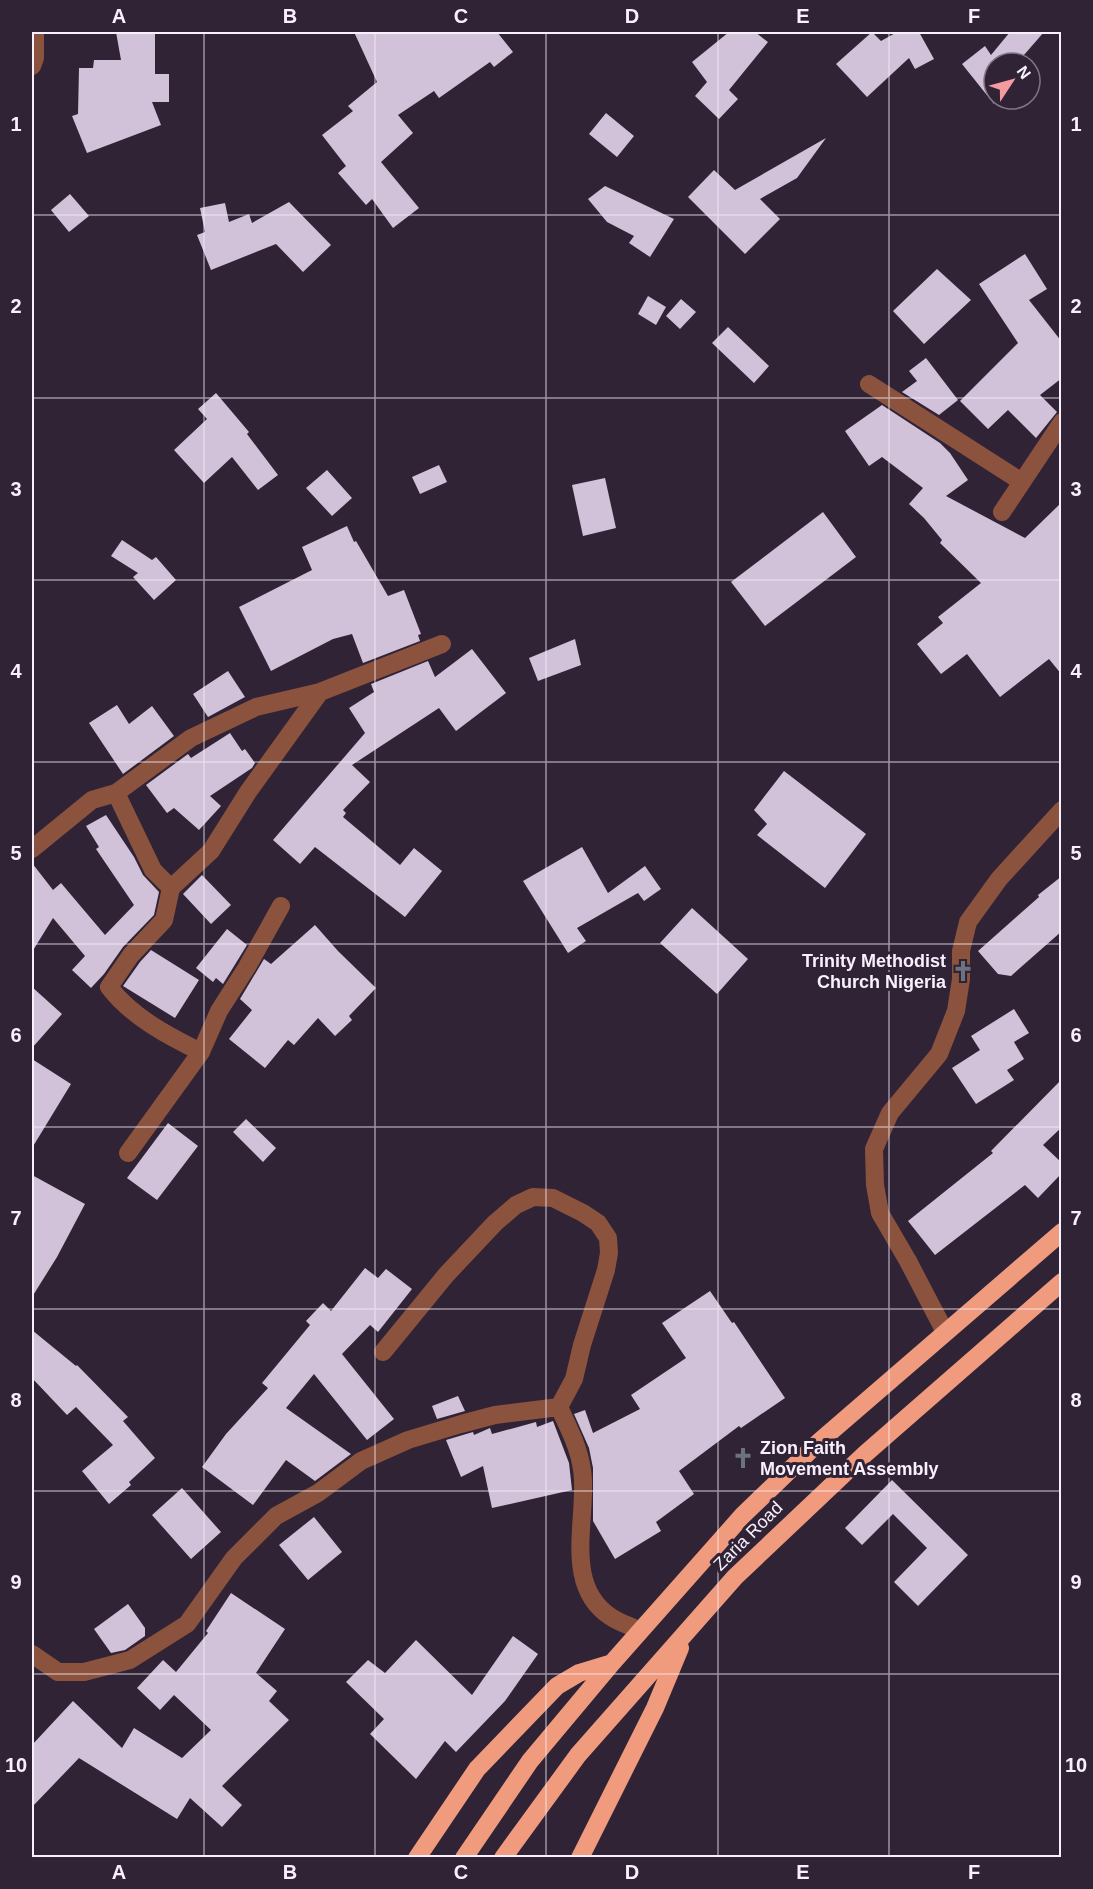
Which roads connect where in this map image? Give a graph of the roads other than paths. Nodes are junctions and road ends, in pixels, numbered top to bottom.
1 (34, 32) edge
2 (32, 66) edge
3 (869, 384) dead end
4 (1062, 422) edge
5 (1022, 482) junction
6 (1002, 512) dead end
7 (441, 644) dead end
8 (320, 692) junction
9 (116, 793) junction
10 (1062, 810) edge
11 (32, 849) edge
12 (171, 888) junction
13 (281, 906) dead end
14 (201, 1052) junction
15 (128, 1153) dead end
16 (1062, 1232) edge
17 (1062, 1282) edge
18 (945, 1332) junction
19 (383, 1352) dead end
20 (559, 1407) junction
21 (640, 1631) junction
22 (688, 1632) junction
23 (32, 1654) edge
24 (612, 1663) junction
25 (417, 1857) edge
26 (464, 1857) edge
27 (503, 1857) edge
28 (580, 1857) edge

1 - 2 street
3 - 5 street
4 - 5 street
5 - 6 street
7 - 8 street
8 - 9 street
8 - 12 street
9 - 11 street
9 - 12 street
10 - 18 street
12 - 14 street
13 - 14 street
14 - 15 street
16 - 18 highway
17 - 22 highway, Zaria Road
18 - 21 highway
19 - 20 street
20 - 21 street
20 - 23 street
21 - 24 highway
22 - 27 highway, Zaria Road
22 - 28 highway
24 - 25 highway
24 - 26 highway

